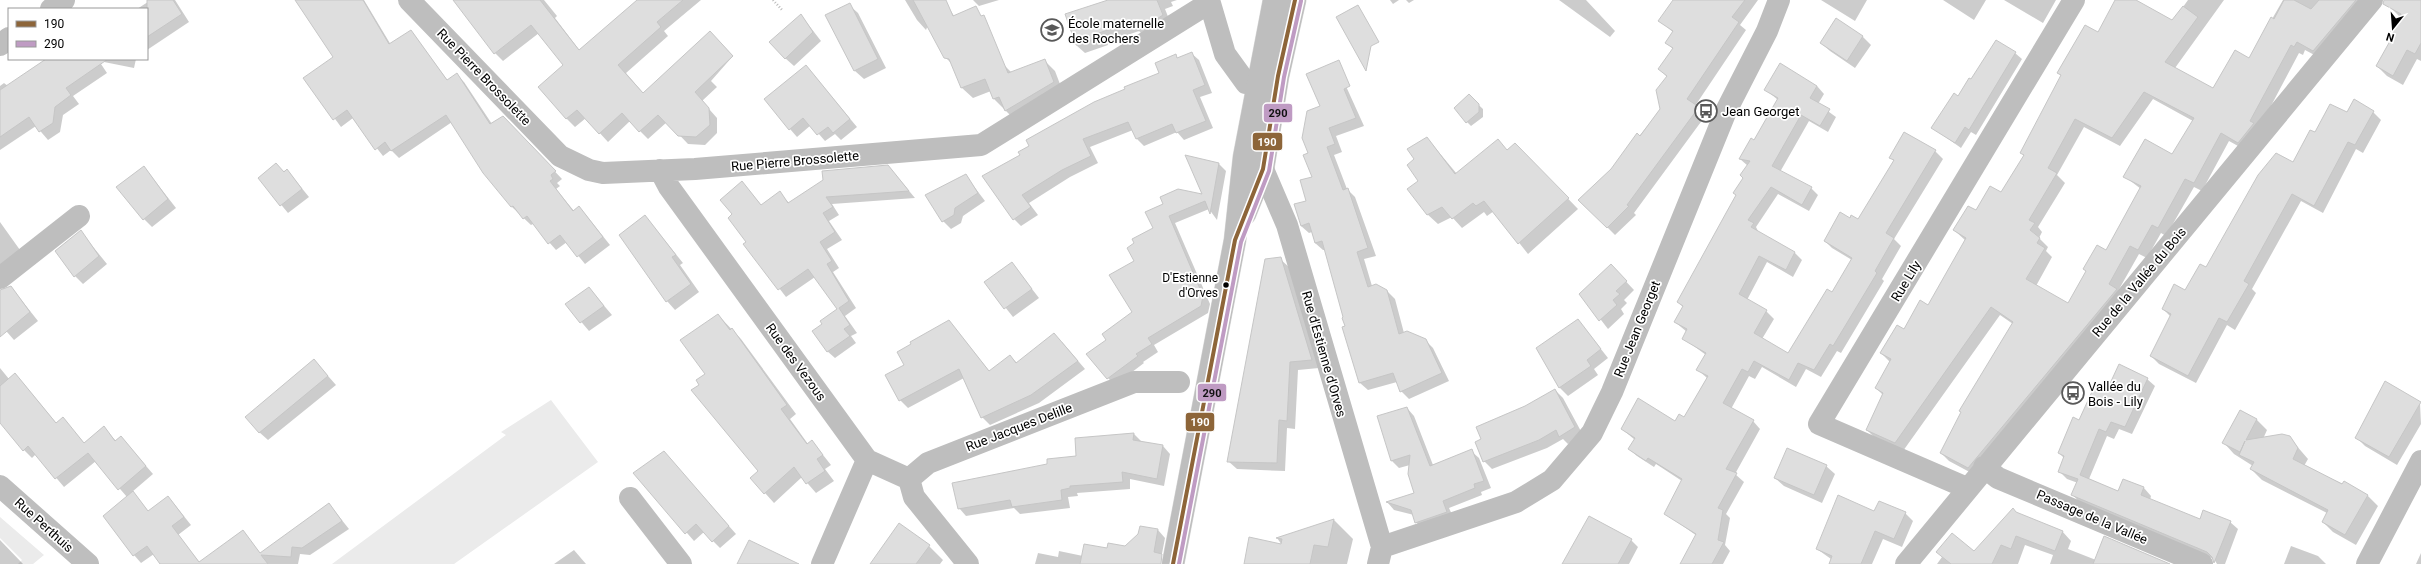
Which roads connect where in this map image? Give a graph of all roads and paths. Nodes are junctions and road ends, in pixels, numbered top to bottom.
1 (64, 0) edge
2 (408, 0) edge
3 (773, 0) edge
4 (1274, 0) edge
5 (1295, 0) edge
6 (1779, 0) edge
7 (2074, 0) edge
8 (2372, 0) edge
9 (1209, 2) edge
10 (52, 8) edge
11 (783, 11) dead end
12 (8, 39) edge
13 (0, 45) edge
14 (1268, 79) junction
15 (1244, 157) junction
16 (1263, 169) junction
17 (660, 170) junction
18 (79, 216) dead end
19 (1235, 240) junction
20 (0, 278) edge
21 (1179, 382) dead end
22 (867, 460) junction
23 (2421, 461) edge
24 (1984, 467) junction
25 (909, 479) junction
26 (0, 486) edge
27 (1967, 488) junction
28 (630, 498) dead end
29 (1380, 556) edge
30 (88, 564) edge
31 (681, 564) edge
32 (822, 564) edge
33 (968, 564) edge
34 (1173, 564) edge
35 (1906, 564) edge
36 (2202, 564) edge
37 (2368, 564) edge

1 - 10 street
2 - 17 street, Rue Pierre Brossolette
3 - 11 path
4 - 14 street
5 - 14 street
6 - 29 street, Rue Jean Georget
7 - 27 street, Rue Lily
8 - 24 street, Rue de la Vallée du Bois
9 - 14 street
9 - 17 street, Rue Pierre Brossolette
12 - 13 street
14 - 15 street
14 - 16 street
15 - 16 street
15 - 19 street
16 - 19 street
16 - 29 street, Rue d'Estienne d'Orves
17 - 22 street, Rue des Vezous
18 - 20 street
19 - 34 street
21 - 25 street, Rue Jacques Delille
22 - 25 street
22 - 32 street
23 - 37 street
24 - 27 street, Rue de la Vallée du Bois
24 - 36 street, Passage de la Vallée
25 - 33 street
26 - 30 street, Rue Perthuis
27 - 35 street, Rue de la Vallée du Bois
28 - 31 street

